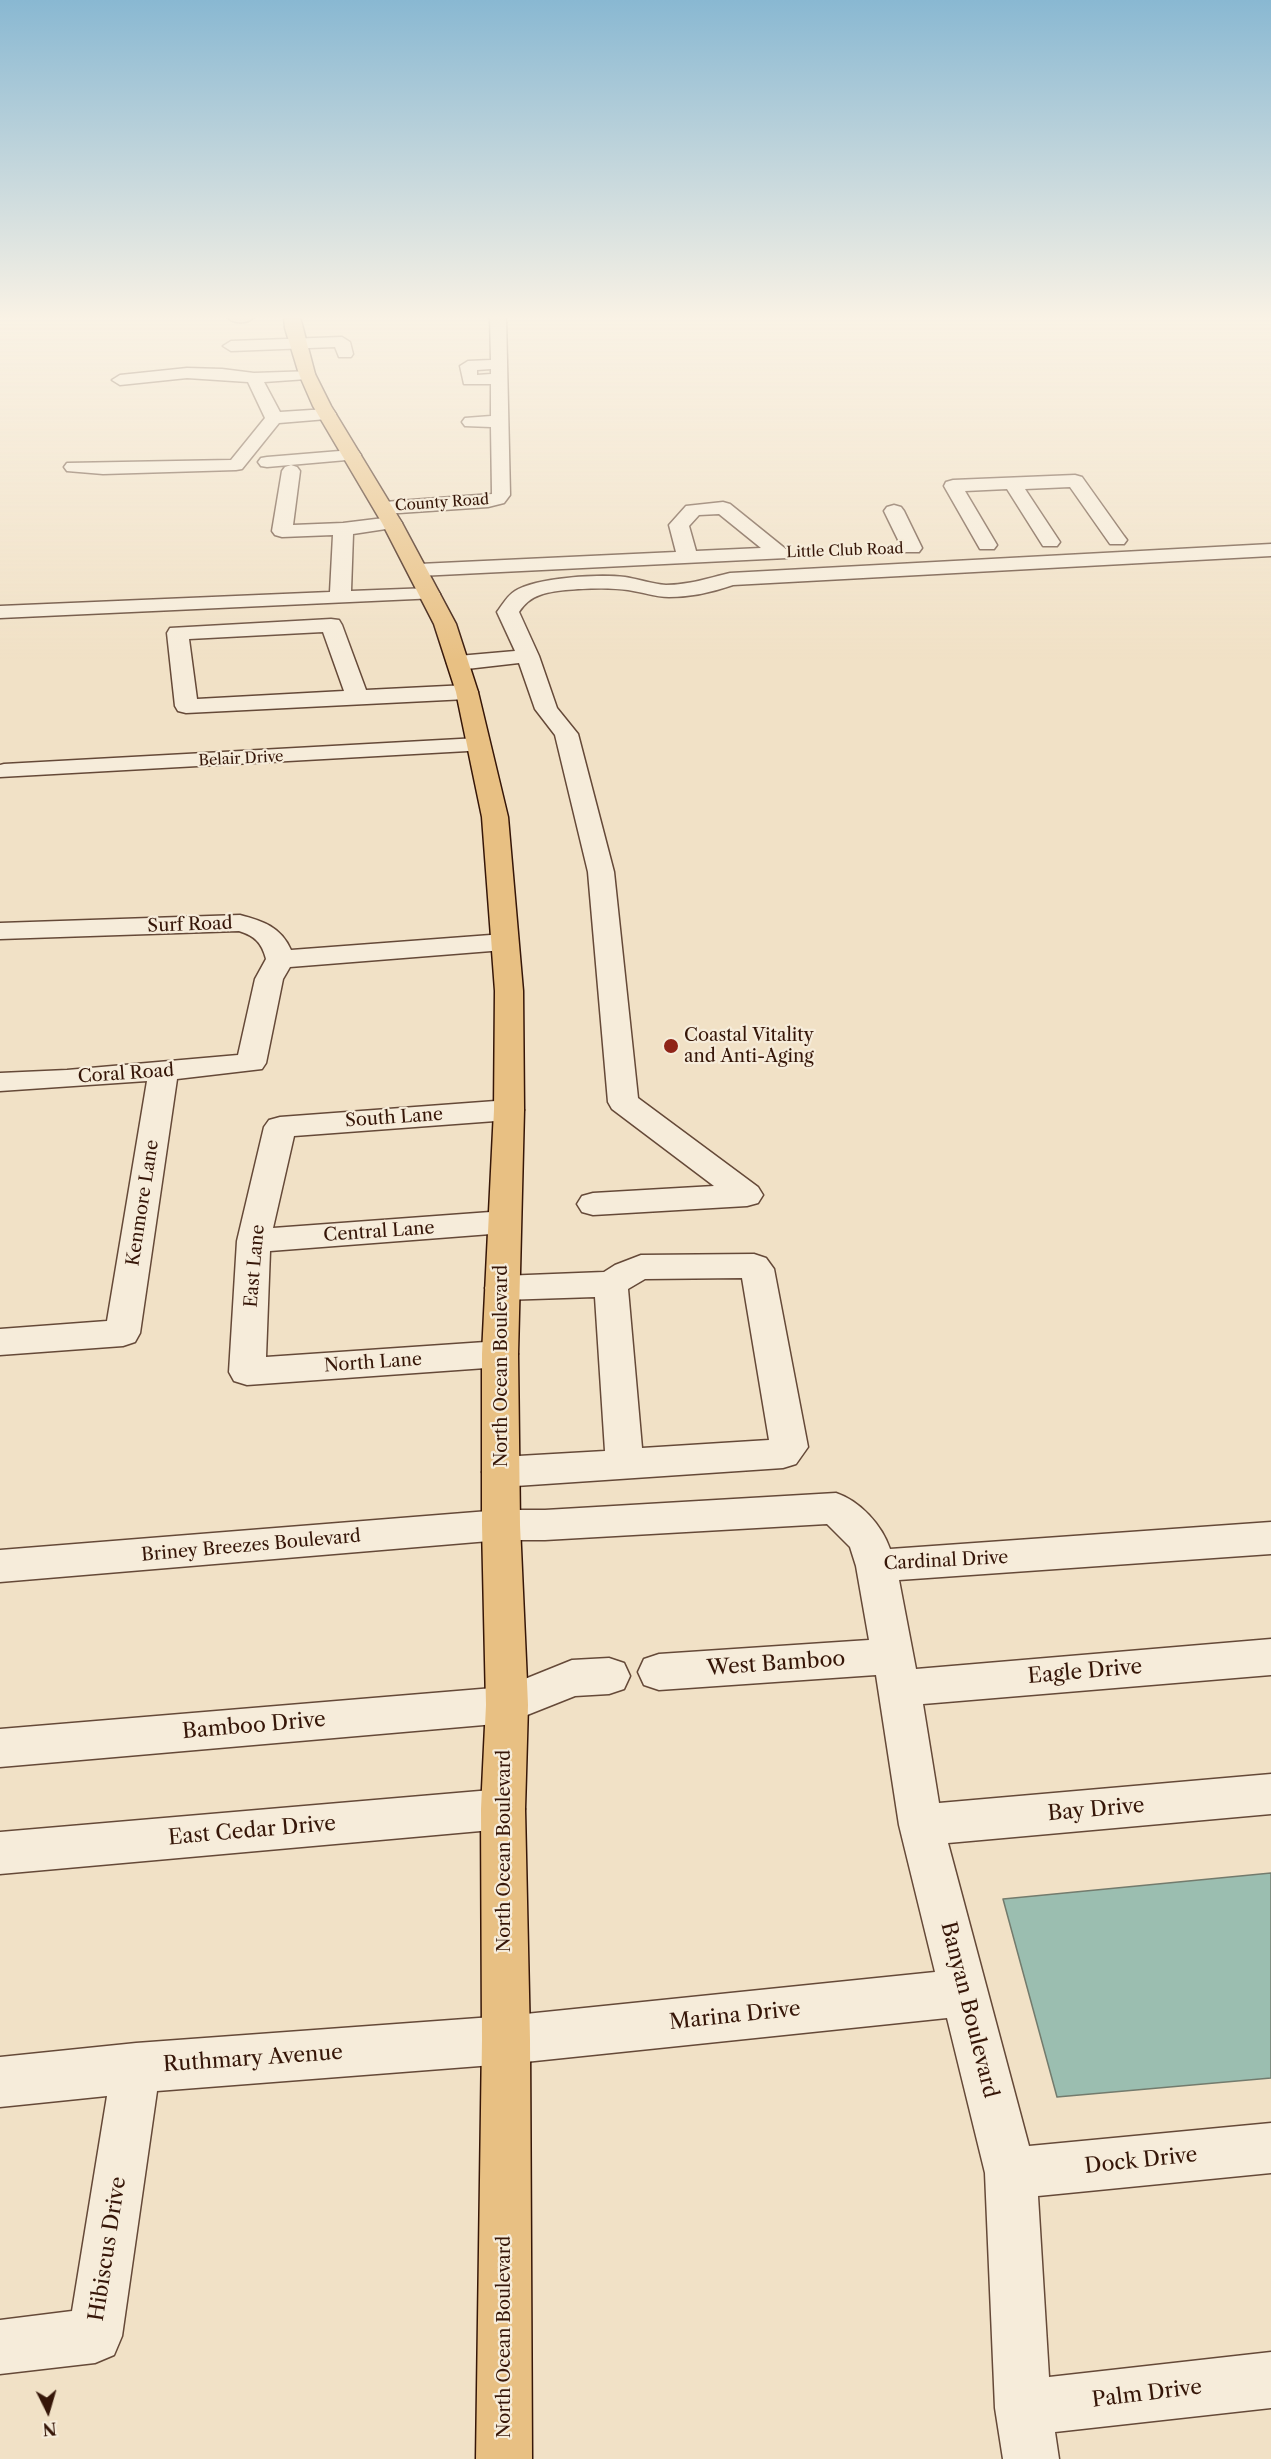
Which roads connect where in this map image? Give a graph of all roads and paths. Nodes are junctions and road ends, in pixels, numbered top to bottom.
1 (260, 432) edge
2 (337, 432) edge
3 (499, 432) edge
4 (351, 455) junction
5 (236, 465) junction
6 (73, 467) dead end
7 (291, 471) dead end
8 (1012, 483) junction
9 (894, 511) dead end
10 (388, 515) junction
11 (343, 529) junction
12 (1271, 533) edge
13 (1117, 540) junction
14 (1050, 542) junction
15 (1029, 543) dead end
16 (1008, 544) dead end
17 (987, 545) junction
18 (965, 546) dead end
19 (934, 547) dead end
20 (912, 548) junction
21 (890, 549) dead end
22 (1271, 550) edge
23 (802, 553) dead end
24 (780, 554) junction
25 (688, 558) junction
26 (424, 582) junction
27 (340, 598) junction
28 (0, 612) edge
29 (528, 656) junction
30 (463, 677) junction
31 (357, 697) junction
32 (478, 745) junction
33 (4, 771) dead end
34 (0, 931) edge
35 (504, 942) junction
36 (280, 959) junction
37 (160, 1072) junction
38 (0, 1082) edge
39 (509, 1110) junction
40 (280, 1127) joint
41 (593, 1204) dead end
42 (504, 1222) junction
43 (254, 1241) junction
44 (611, 1284) junction
45 (502, 1288) junction
46 (0, 1342) edge
47 (500, 1354) junction
48 (247, 1372) joint
49 (625, 1464) junction
50 (501, 1472) junction
51 (501, 1525) junction
52 (1271, 1538) edge
53 (0, 1566) edge
54 (876, 1566) junction
55 (1271, 1657) edge
56 (659, 1672) dead end
57 (896, 1672) junction
58 (609, 1676) dead end
59 (507, 1705) junction
60 (0, 1748) edge
61 (1271, 1794) edge
62 (503, 1809) junction
63 (921, 1825) junction
64 (0, 1853) edge
65 (964, 1993) junction
66 (506, 2040) junction
67 (136, 2068) junction
68 (0, 2082) edge
69 (1271, 2148) edge
70 (1011, 2174) junction
71 (0, 2347) edge
72 (1271, 2380) edge
73 (1027, 2434) edge
74 (504, 2459) edge

1 - 5 street
2 - 4 main road, North Ocean Boulevard
3 - 10 street, County Road
4 - 5 street
4 - 10 main road, North Ocean Boulevard
5 - 6 street
7 - 11 street
8 - 13 street
8 - 14 street
8 - 17 street
9 - 20 street
10 - 11 street
10 - 26 main road, North Ocean Boulevard
11 - 27 street
12 - 13 street
13 - 14 street
14 - 15 street
16 - 17 street
17 - 18 street
19 - 20 street, Little Club Road
20 - 21 street, Little Club Road
22 - 29 street
23 - 24 street, Little Club Road
24 - 25 street, Little Club Road
24 - 25 street
25 - 26 street, Little Club Road
26 - 27 street, Little Club Road
26 - 30 main road, North Ocean Boulevard
27 - 28 street, Little Club Road
29 - 30 street
29 - 41 street
30 - 31 street
30 - 32 main road, North Ocean Boulevard
31 - 31 street
32 - 33 street, Belair Drive
32 - 35 main road, North Ocean Boulevard
34 - 36 street, Surf Road
35 - 36 street
35 - 39 main road, North Ocean Boulevard
36 - 37 street, Coral Road
37 - 38 street, Coral Road
37 - 46 street, Kenmore Lane
39 - 40 street, South Lane
39 - 42 main road, North Ocean Boulevard
40 - 43 street, East Lane
42 - 43 street, Central Lane
42 - 45 main road, North Ocean Boulevard
43 - 48 street, East Lane
44 - 45 street
44 - 49 street
44 - 49 street
45 - 47 main road, North Ocean Boulevard
47 - 48 street, North Lane
47 - 50 main road, North Ocean Boulevard
49 - 50 street
50 - 51 main road, North Ocean Boulevard
51 - 53 street, Briney Breezes Boulevard
51 - 54 street, Cardinal Drive
51 - 59 main road, North Ocean Boulevard
52 - 54 street, Cardinal Drive
54 - 57 street, Banyan Boulevard
55 - 57 street, Eagle Drive
56 - 57 street, West Bamboo
57 - 63 street, Banyan Boulevard
58 - 59 street
59 - 60 street, Bamboo Drive
59 - 62 main road, North Ocean Boulevard
61 - 63 street, Bay Drive
62 - 64 street, East Cedar Drive
62 - 66 main road, North Ocean Boulevard
63 - 65 street, Banyan Boulevard
65 - 66 street, Marina Drive
65 - 70 street, Banyan Boulevard
66 - 67 street, Ruthmary Avenue
66 - 74 main road, North Ocean Boulevard
67 - 68 street, Ruthmary Avenue
67 - 71 street, Hibiscus Drive
69 - 70 street, Dock Drive
70 - 73 street, Banyan Boulevard
72 - 73 street, Palm Drive

